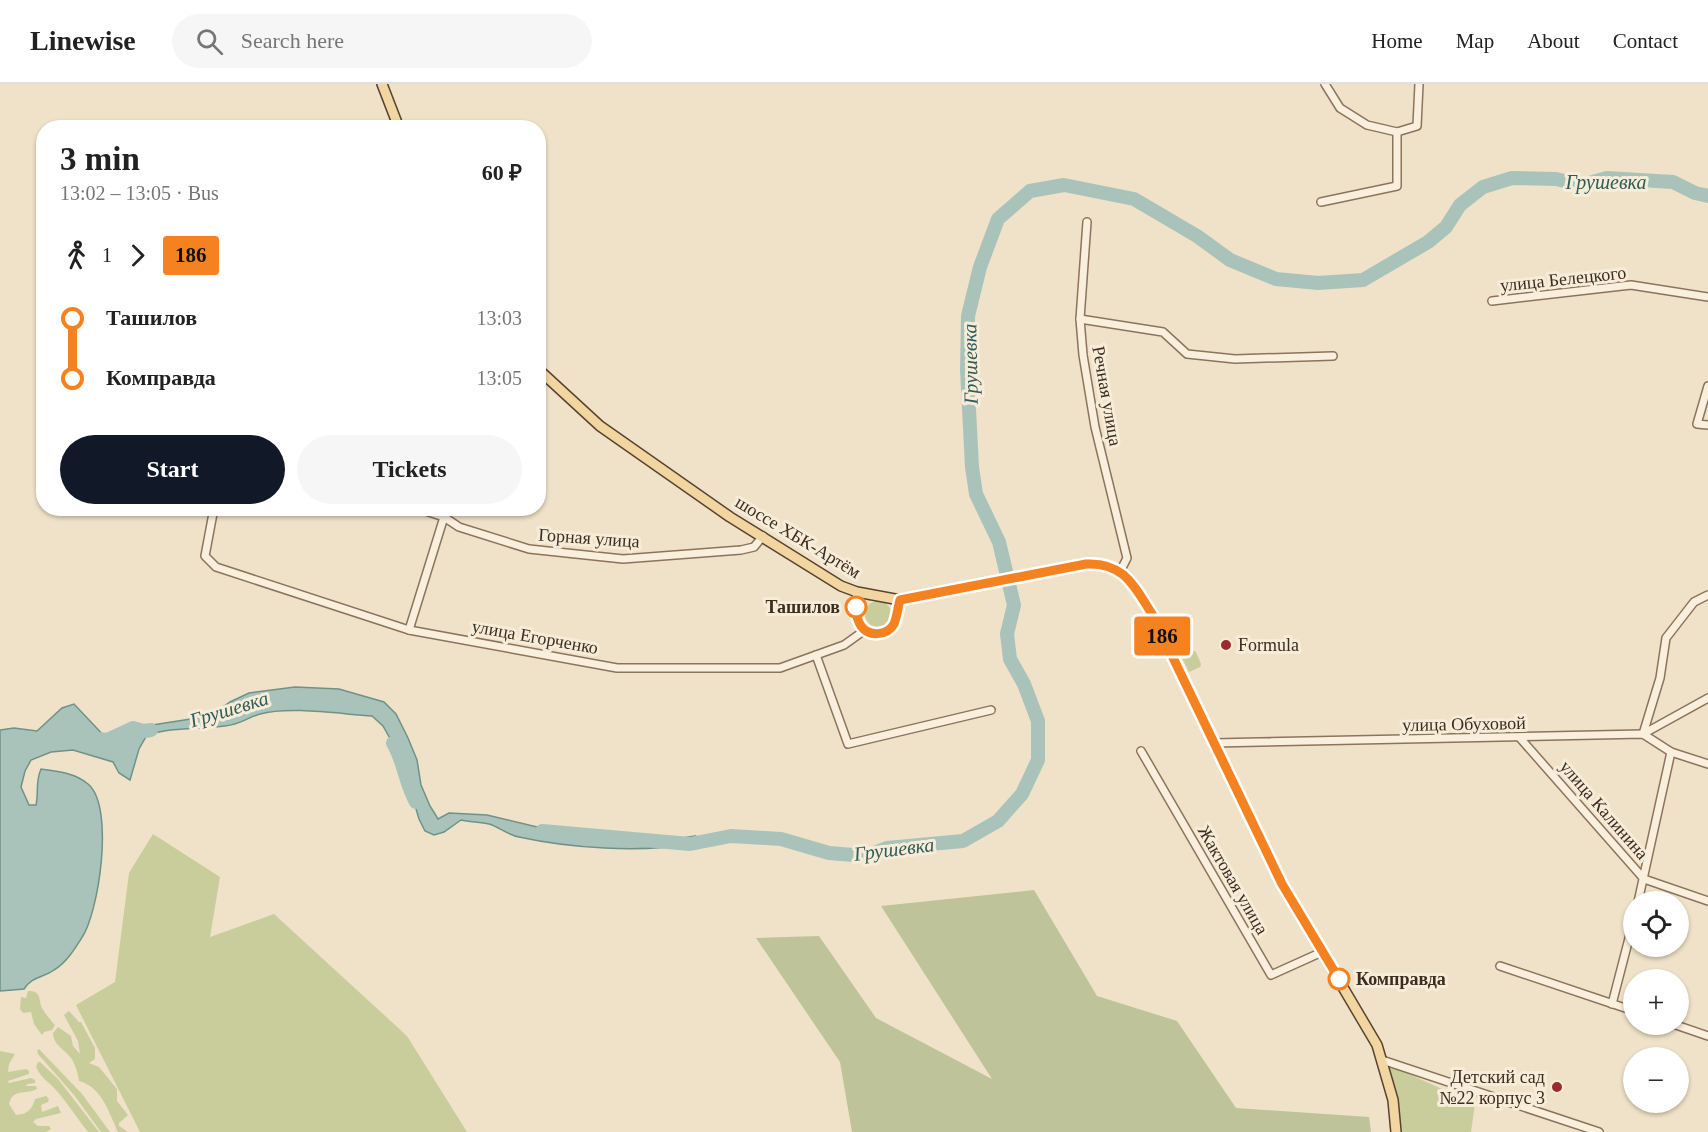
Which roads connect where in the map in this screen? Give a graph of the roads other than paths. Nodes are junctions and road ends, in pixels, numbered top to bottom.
1 (382, 84) edge
2 (1325, 84) edge
3 (1419, 84) edge
4 (396, 120) edge
5 (1397, 132) junction
6 (1321, 202) dead end
7 (1087, 222) dead end
8 (1708, 297) edge
9 (1492, 301) dead end
10 (1080, 319) junction
11 (1333, 356) dead end
12 (546, 376) edge
13 (1708, 386) edge
14 (1708, 425) edge
15 (212, 516) edge
16 (441, 516) edge
17 (444, 517) junction
18 (763, 536) junction
19 (1120, 572) junction
20 (856, 592) junction
21 (1708, 594) edge
22 (900, 600) junction
23 (409, 630) junction
24 (865, 630) junction
25 (816, 655) junction
26 (1708, 698) edge
27 (991, 710) dead end
28 (1643, 734) junction
29 (1520, 738) junction
30 (1214, 743) junction
31 (1141, 751) dead end
32 (1671, 752) junction
33 (1708, 764) edge
34 (1644, 879) junction
35 (1641, 891) edge
36 (1708, 901) edge
37 (1322, 952) junction
38 (1624, 957) edge
39 (1500, 966) dead end
40 (1611, 1004) junction
41 (1623, 1008) edge
42 (1689, 1029) edge
43 (1708, 1036) edge
44 (1382, 1060) junction
45 (1396, 1132) edge
46 (1599, 1132) edge

1 - 4 main road
2 - 5 street
3 - 5 street
5 - 6 street
7 - 10 street, Речная улица
8 - 9 street, улица Белецкого
10 - 11 street
10 - 19 street, Речная улица
12 - 18 main road, шоссе ХБК-Артём
13 - 14 street
15 - 23 street, улица Егорченко
16 - 17 street, Горная улица
17 - 18 street, Горная улица
17 - 23 street
18 - 20 main road, шоссе ХБК-Артём
19 - 22 main road, шоссе ХБК-Артём
19 - 30 main road
20 - 22 main road, шоссе ХБК-Артём
20 - 24 street
21 - 28 street
22 - 24 street
23 - 25 street, улица Егорченко
24 - 25 street, улица Егорченко
25 - 27 street
26 - 28 street
28 - 29 street, улица Обуховой
28 - 32 street
29 - 30 street, улица Обуховой
29 - 34 street, улица Калинина
30 - 37 main road
31 - 37 street, Жактовая улица
32 - 33 street
32 - 34 street
34 - 35 street
34 - 36 street, улица Калинина
37 - 44 main road
38 - 40 street
39 - 40 street
40 - 41 street
42 - 43 street
44 - 45 main road
44 - 46 street

